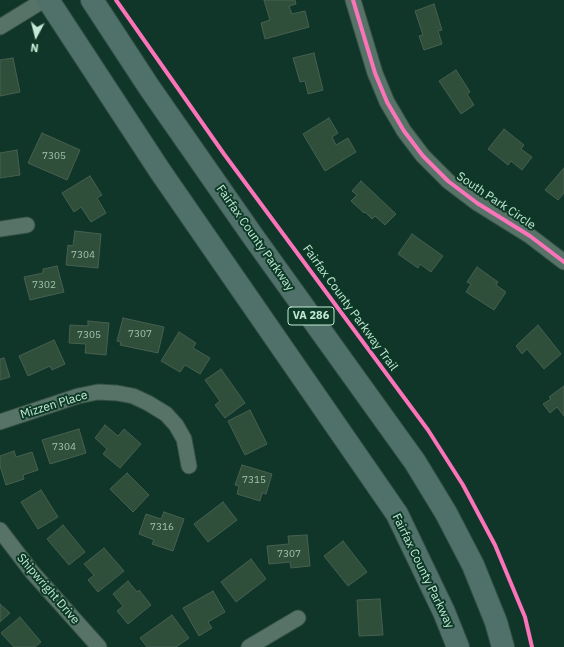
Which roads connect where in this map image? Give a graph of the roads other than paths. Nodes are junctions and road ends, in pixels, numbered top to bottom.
1 (44, 0) edge
2 (48, 0) edge
3 (92, 0) edge
4 (353, 0) edge
5 (0, 27) edge
6 (27, 225) dead end
7 (0, 230) edge
8 (564, 262) edge
9 (0, 422) edge
10 (189, 466) dead end
11 (0, 530) edge
12 (298, 618) dead end
13 (99, 647) edge
14 (249, 647) edge
15 (458, 647) edge
16 (503, 647) edge

1 - 5 street
2 - 15 highway, Fairfax County Parkway
3 - 16 highway, Fairfax County Parkway / VA 286
4 - 8 street, South Park Circle
6 - 7 street
9 - 10 street, Mizzen Place
11 - 13 street, Shipwright Drive
12 - 14 street

